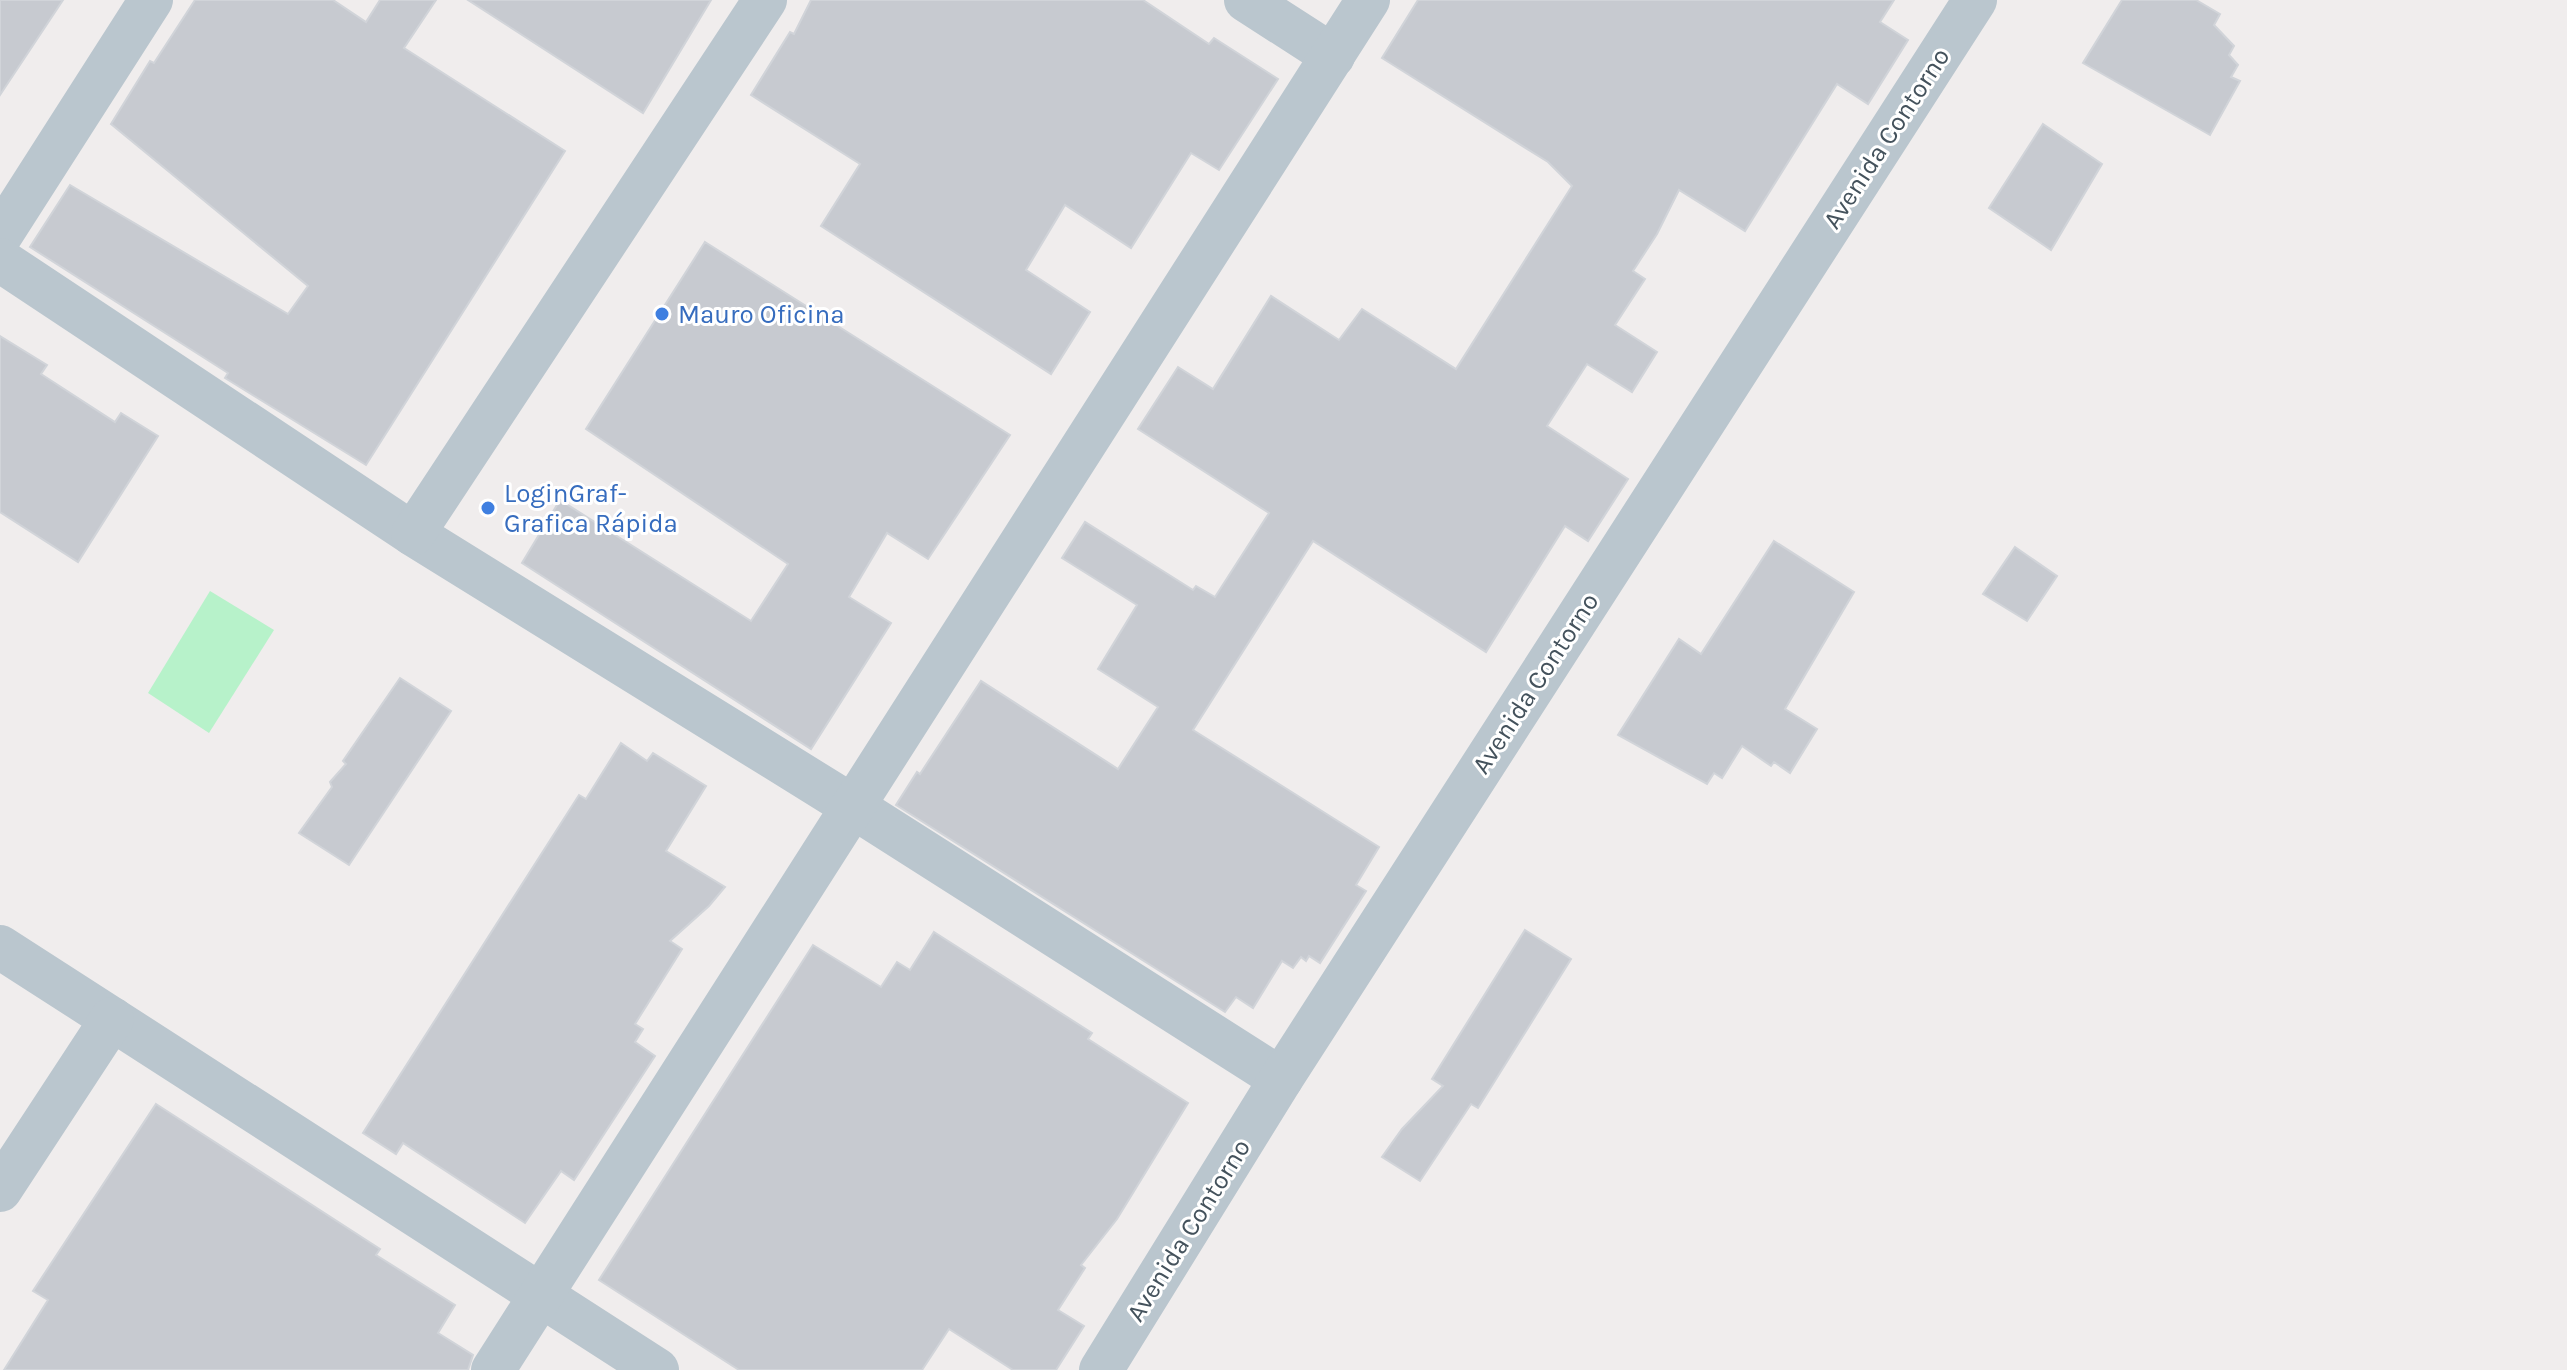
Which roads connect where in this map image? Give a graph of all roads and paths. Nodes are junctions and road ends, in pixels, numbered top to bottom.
1 (151, 0) edge
2 (765, 0) edge
3 (1246, 0) edge
4 (1368, 0) edge
5 (1975, 0) edge
6 (1333, 56) junction
7 (0, 236) edge
8 (0, 260) edge
9 (413, 534) junction
10 (852, 806) junction
11 (0, 947) edge
12 (112, 1019) junction
13 (1281, 1079) junction
14 (0, 1190) edge
15 (541, 1296) junction
16 (493, 1370) edge
17 (657, 1370) edge
18 (1101, 1370) edge

1 - 7 street
2 - 9 street
3 - 6 street
4 - 6 street
5 - 13 street, Avenida Contorno
6 - 10 street
8 - 9 street
9 - 10 street
10 - 13 street
10 - 15 street
11 - 12 street
12 - 14 street
12 - 15 street
13 - 18 street, Avenida Contorno
15 - 16 street
15 - 17 street

